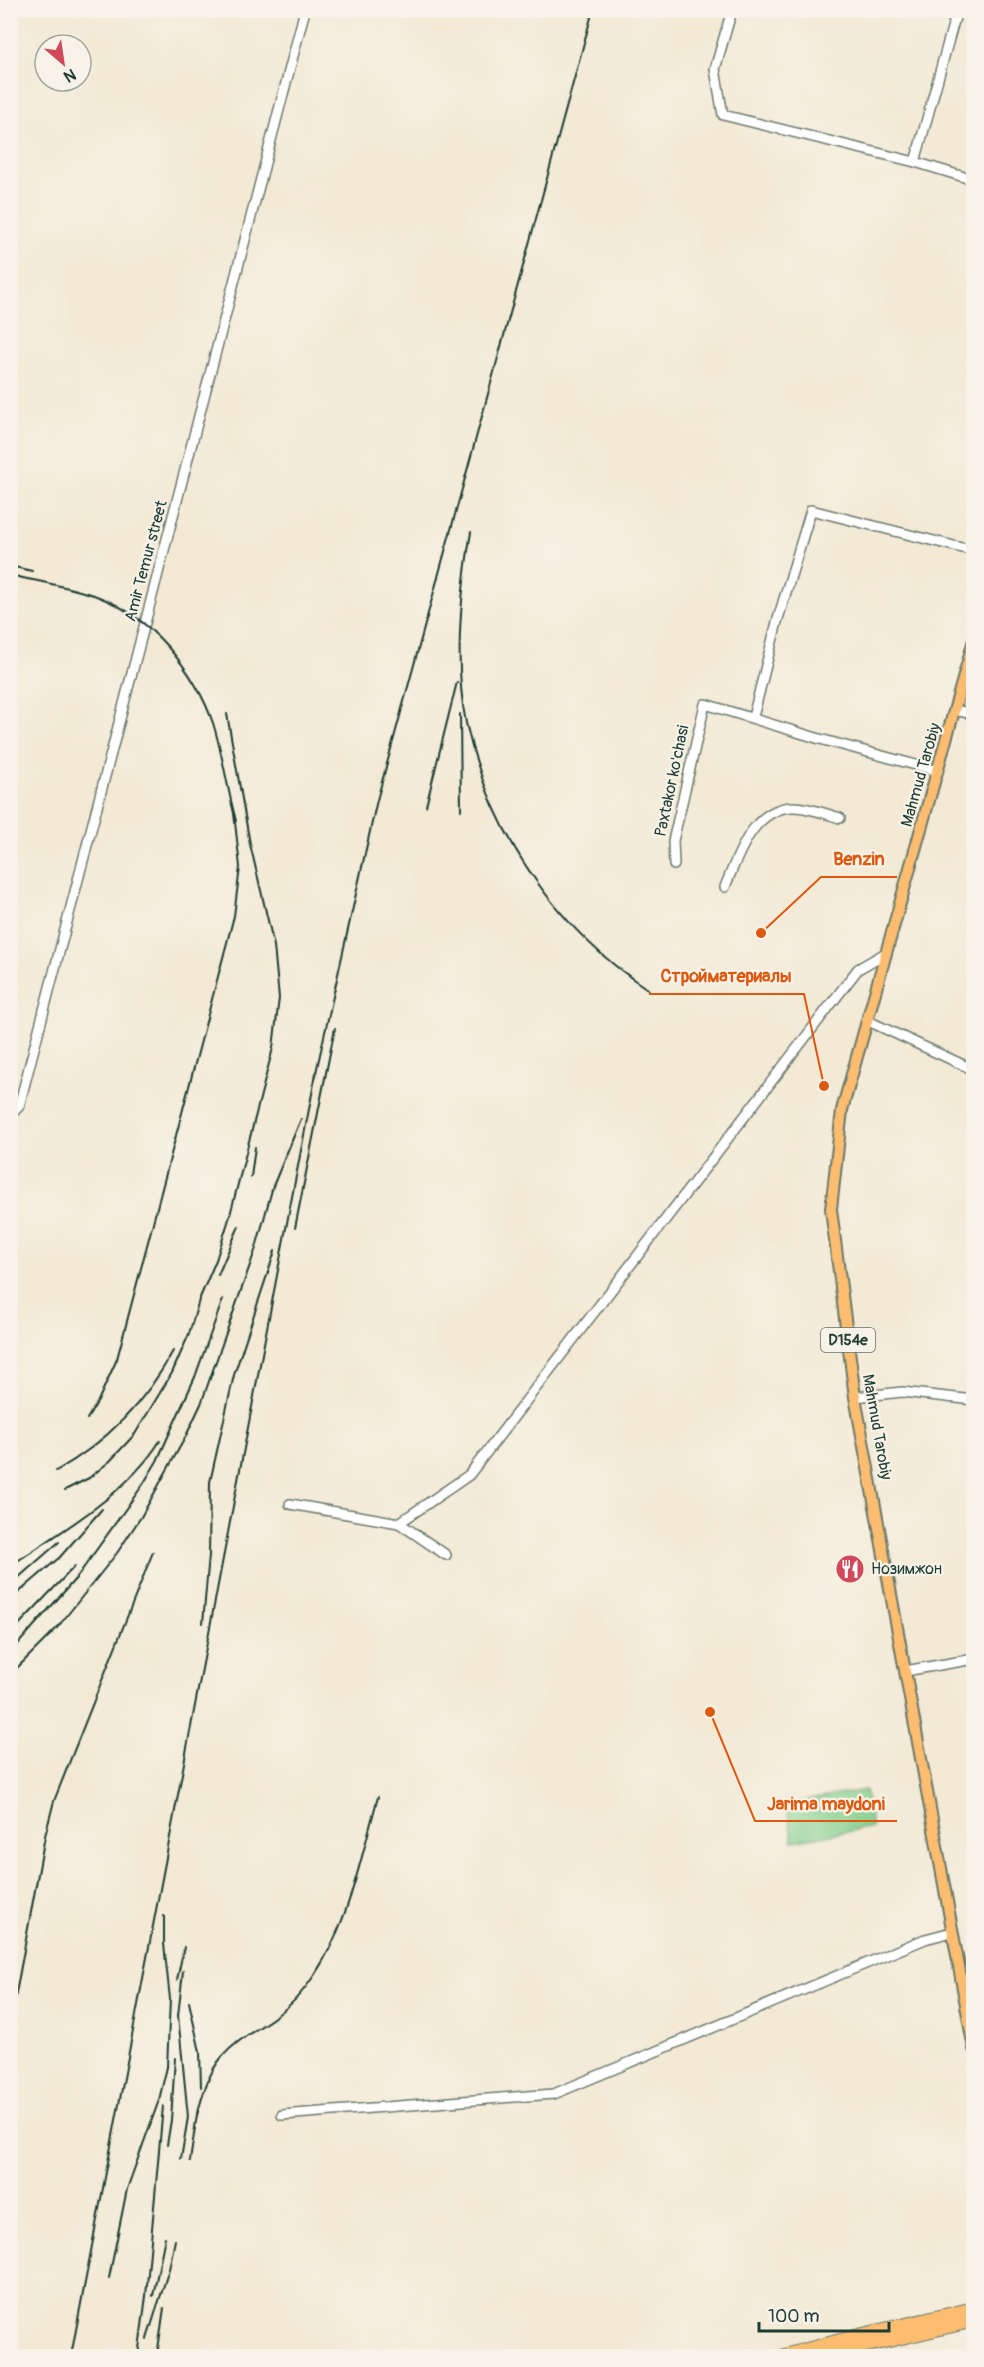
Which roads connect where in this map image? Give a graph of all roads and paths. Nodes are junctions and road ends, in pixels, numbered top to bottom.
1 (305, 10) edge
2 (732, 10) edge
3 (957, 10) edge
4 (915, 162) junction
5 (974, 180) edge
6 (974, 551) edge
7 (974, 640) edge
8 (954, 710) junction
9 (974, 714) edge
10 (753, 717) junction
11 (938, 771) junction
12 (840, 818) dead end
13 (674, 865) dead end
14 (725, 887) dead end
15 (884, 954) junction
16 (866, 1020) junction
17 (974, 1070) edge
18 (10, 1116) edge
19 (855, 1397) junction
20 (974, 1400) edge
21 (290, 1504) dead end
22 (399, 1523) junction
23 (446, 1556) dead end
24 (974, 1659) edge
25 (905, 1671) junction
26 (952, 1932) junction
27 (974, 2049) edge
28 (282, 2115) dead end
29 (974, 2309) edge
30 (974, 2319) edge
31 (786, 2356) edge
32 (820, 2356) edge

1 - 18 street, Amir Temur street
2 - 4 street
3 - 4 street
4 - 5 street
6 - 10 street
7 - 8 main road, Mahmud Tarobiy / D154e
8 - 9 street
8 - 11 main road, Mahmud Tarobiy / D154e
10 - 11 street
10 - 13 street, Paxtakor ko'chasi
11 - 15 main road, Mahmud Tarobiy / D154e
12 - 14 street
15 - 16 main road, Mahmud Tarobiy / D154e
15 - 22 street
16 - 17 street
16 - 19 main road, Mahmud Tarobiy / D154e
19 - 20 street
19 - 25 main road, Mahmud Tarobiy / D154e
21 - 22 street
22 - 23 street
24 - 25 street
25 - 26 main road, Mahmud Tarobiy / D154e
26 - 27 main road, Mahmud Tarobiy / D154e
26 - 28 street
29 - 31 highway
30 - 32 highway

